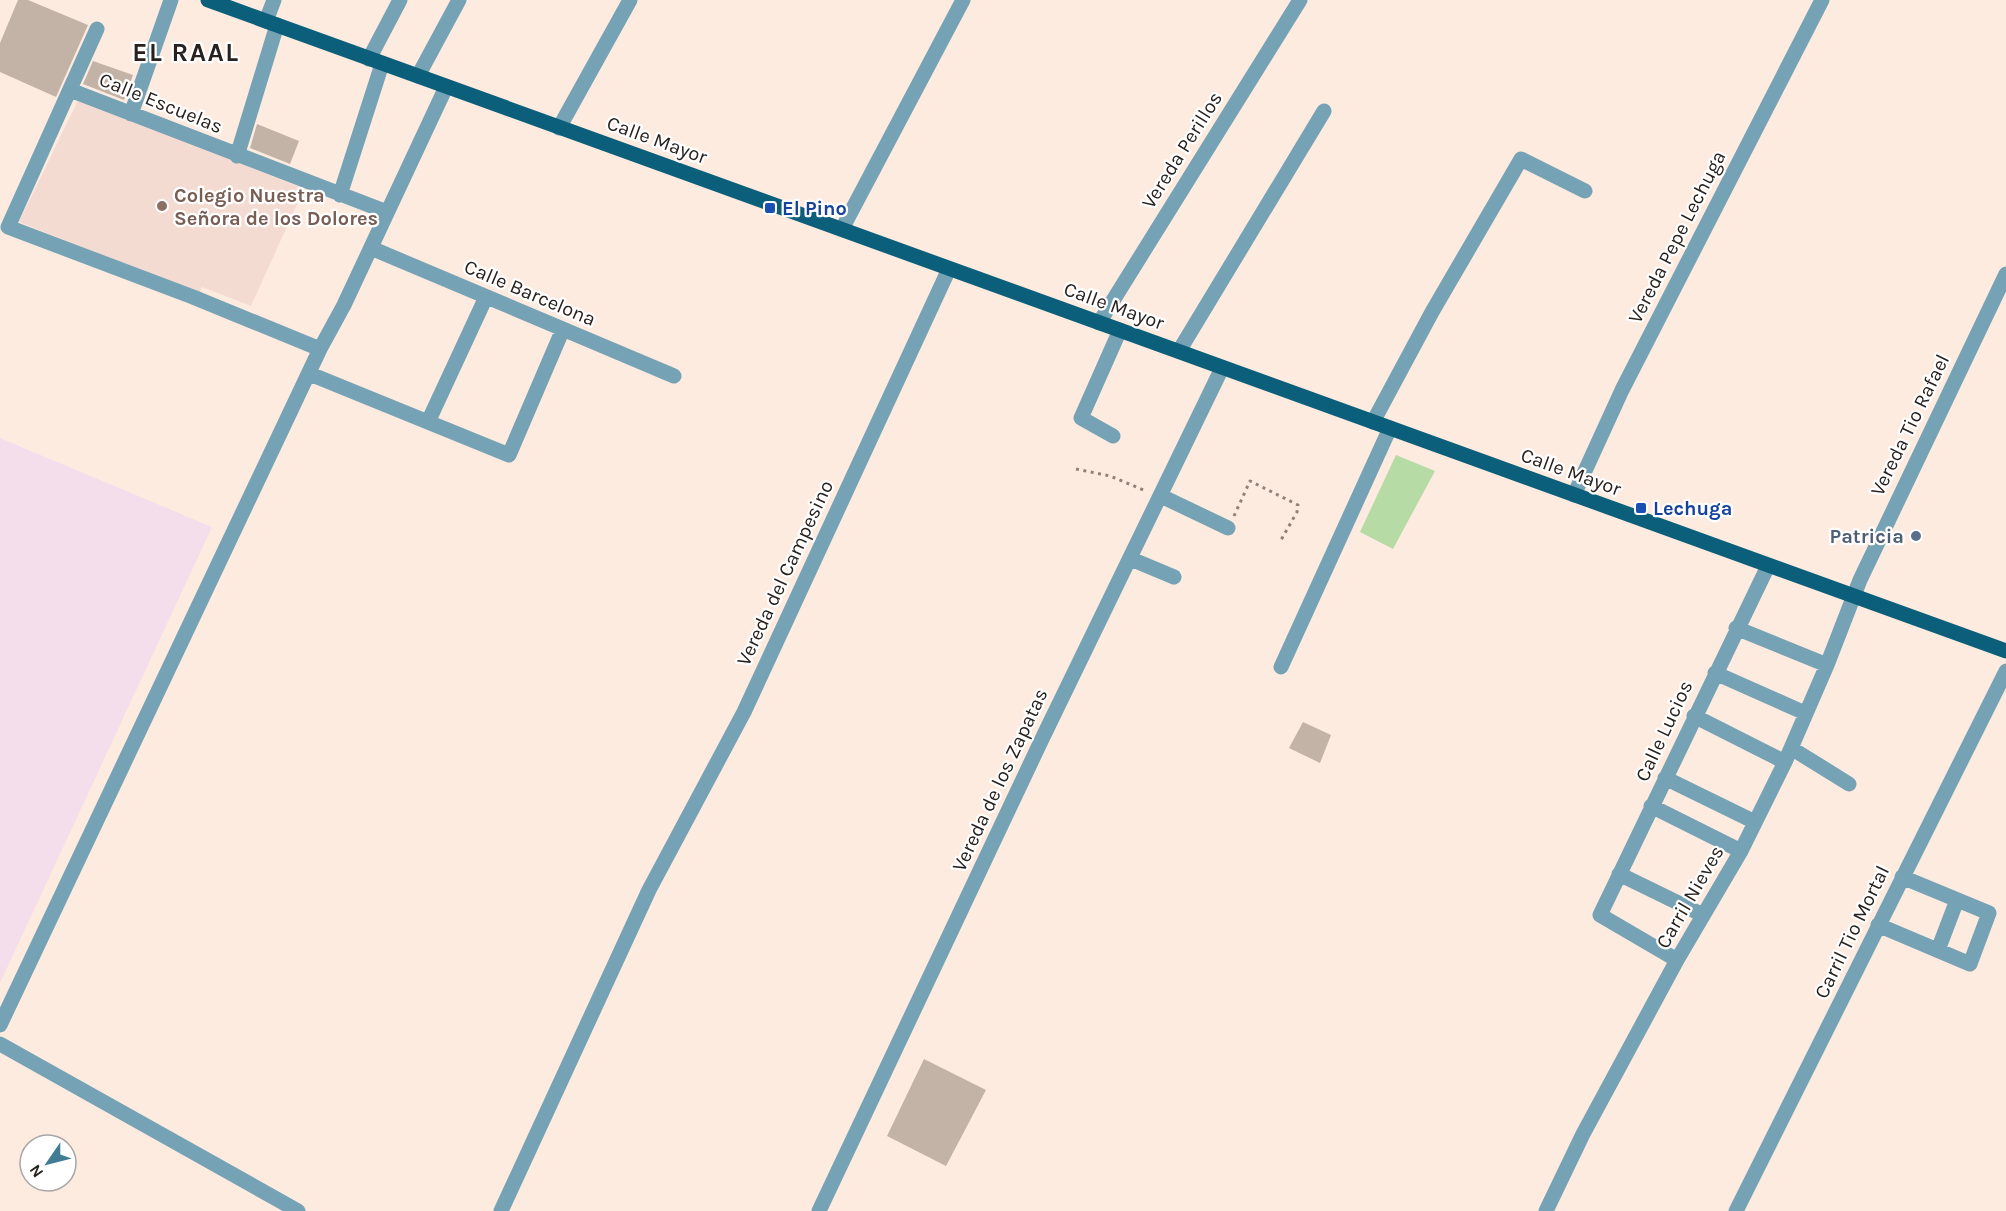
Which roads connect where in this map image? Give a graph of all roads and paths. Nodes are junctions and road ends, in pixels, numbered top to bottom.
1 (171, 0) edge
2 (208, 0) edge
3 (274, 0) edge
4 (400, 0) edge
5 (459, 0) edge
6 (630, 0) edge
7 (963, 0) edge
8 (1300, 0) edge
9 (1822, 0) edge
10 (272, 23) junction
11 (97, 29) dead end
12 (376, 61) junction
13 (417, 76) junction
14 (446, 87) junction
15 (70, 90) junction
16 (1324, 111) dead end
17 (131, 114) junction
18 (559, 128) junction
19 (237, 156) junction
20 (1585, 191) dead end
21 (340, 195) junction
22 (387, 212) junction
23 (842, 229) junction
24 (371, 248) junction
25 (950, 269) junction
26 (2006, 274) edge
27 (486, 297) junction
28 (1099, 323) junction
29 (562, 329) junction
30 (1120, 330) junction
31 (320, 348) junction
32 (1179, 351) junction
33 (1222, 368) junction
34 (310, 374) junction
35 (674, 376) dead end
36 (428, 422) junction
37 (1373, 422) junction
38 (1390, 428) junction
39 (1113, 436) dead end
40 (1076, 469) dead end
41 (1574, 495) junction
42 (1161, 496) junction
43 (1228, 528) joint
44 (1281, 540) dead end
45 (1131, 559) junction
46 (1767, 566) junction
47 (1174, 577) dead end
48 (1854, 596) junction
49 (1736, 628) junction
50 (2006, 651) edge
51 (1827, 665) junction
52 (1281, 667) dead end
53 (2006, 671) edge
54 (1715, 673) junction
55 (1805, 712) junction
56 (1694, 716) junction
57 (1791, 748) junction
58 (1785, 762) junction
59 (1665, 778) junction
60 (1849, 784) dead end
61 (1651, 807) junction
62 (1755, 822) junction
63 (1741, 851) junction
64 (1619, 874) junction
65 (1902, 877) junction
66 (1957, 900) junction
67 (1703, 915) junction
68 (1878, 925) junction
69 (1938, 950) junction
70 (1677, 960) junction
71 (0, 1025) edge
72 (0, 1044) edge
73 (298, 1211) edge
74 (501, 1211) edge
75 (819, 1211) edge
76 (1546, 1211) edge
77 (1736, 1211) edge

1 - 17 street
2 - 10 main road, Calle Mayor
3 - 10 street, Calle Escuelas
4 - 12 street
5 - 13 street
6 - 18 street
7 - 23 street
8 - 28 street, Vereda Perillos
9 - 41 street, Vereda Pepe Lechuga
10 - 12 main road, Calle Mayor
10 - 19 street, Calle Escuelas
11 - 15 street
12 - 13 main road, Calle Mayor
12 - 21 street
13 - 14 main road, Calle Mayor
14 - 18 main road, Calle Mayor
14 - 22 street
15 - 17 street, Calle Escuelas
15 - 31 street
16 - 32 street
17 - 19 street, Calle Escuelas
18 - 23 main road, Calle Mayor
19 - 21 street, Calle Escuelas
20 - 37 street
21 - 22 street, Calle Escuelas
22 - 24 street
23 - 25 main road, Calle Mayor
24 - 27 street, Calle Barcelona
24 - 31 street
25 - 28 main road, Calle Mayor
25 - 74 street, Vereda del Campesino
26 - 48 street, Vereda Tio Rafael
27 - 29 street, Calle Barcelona
27 - 36 street
28 - 30 main road, Calle Mayor
29 - 35 street, Calle Barcelona
29 - 36 street
30 - 32 main road, Calle Mayor
30 - 39 street
31 - 34 street
32 - 33 main road, Calle Mayor
33 - 37 main road, Calle Mayor
33 - 42 street, Vereda de los Zapatas
34 - 36 street
34 - 71 street
37 - 38 main road, Calle Mayor
38 - 41 main road, Calle Mayor
38 - 52 street
40 - 42 path
41 - 46 main road, Calle Mayor
42 - 43 street
42 - 45 street, Vereda de los Zapatas
43 - 44 path
45 - 47 street
45 - 75 street, Vereda de los Zapatas
46 - 48 main road, Calle Mayor
46 - 49 street, Calle Lucios
48 - 50 main road, Calle Mayor
48 - 51 street, Carril Nieves
49 - 51 street
49 - 54 street, Calle Lucios
51 - 55 street, Carril Nieves
53 - 65 street, Carril Tio Mortal
54 - 55 street
54 - 56 street, Calle Lucios
55 - 57 street, Carril Nieves
56 - 58 street
56 - 59 street, Calle Lucios
57 - 58 street, Carril Nieves
57 - 60 street
58 - 62 street, Carril Nieves
59 - 61 street, Calle Lucios
59 - 62 street
61 - 63 street
61 - 64 street, Calle Lucios
62 - 63 street, Carril Nieves
63 - 67 street, Carril Nieves
64 - 67 street
64 - 70 street, Calle Lucios
65 - 66 street
65 - 68 street, Carril Tio Mortal
66 - 69 street
66 - 69 street
67 - 70 street, Carril Nieves
68 - 69 street
68 - 77 street, Carril Tio Mortal
70 - 76 street, Carril Nieves
72 - 73 street

